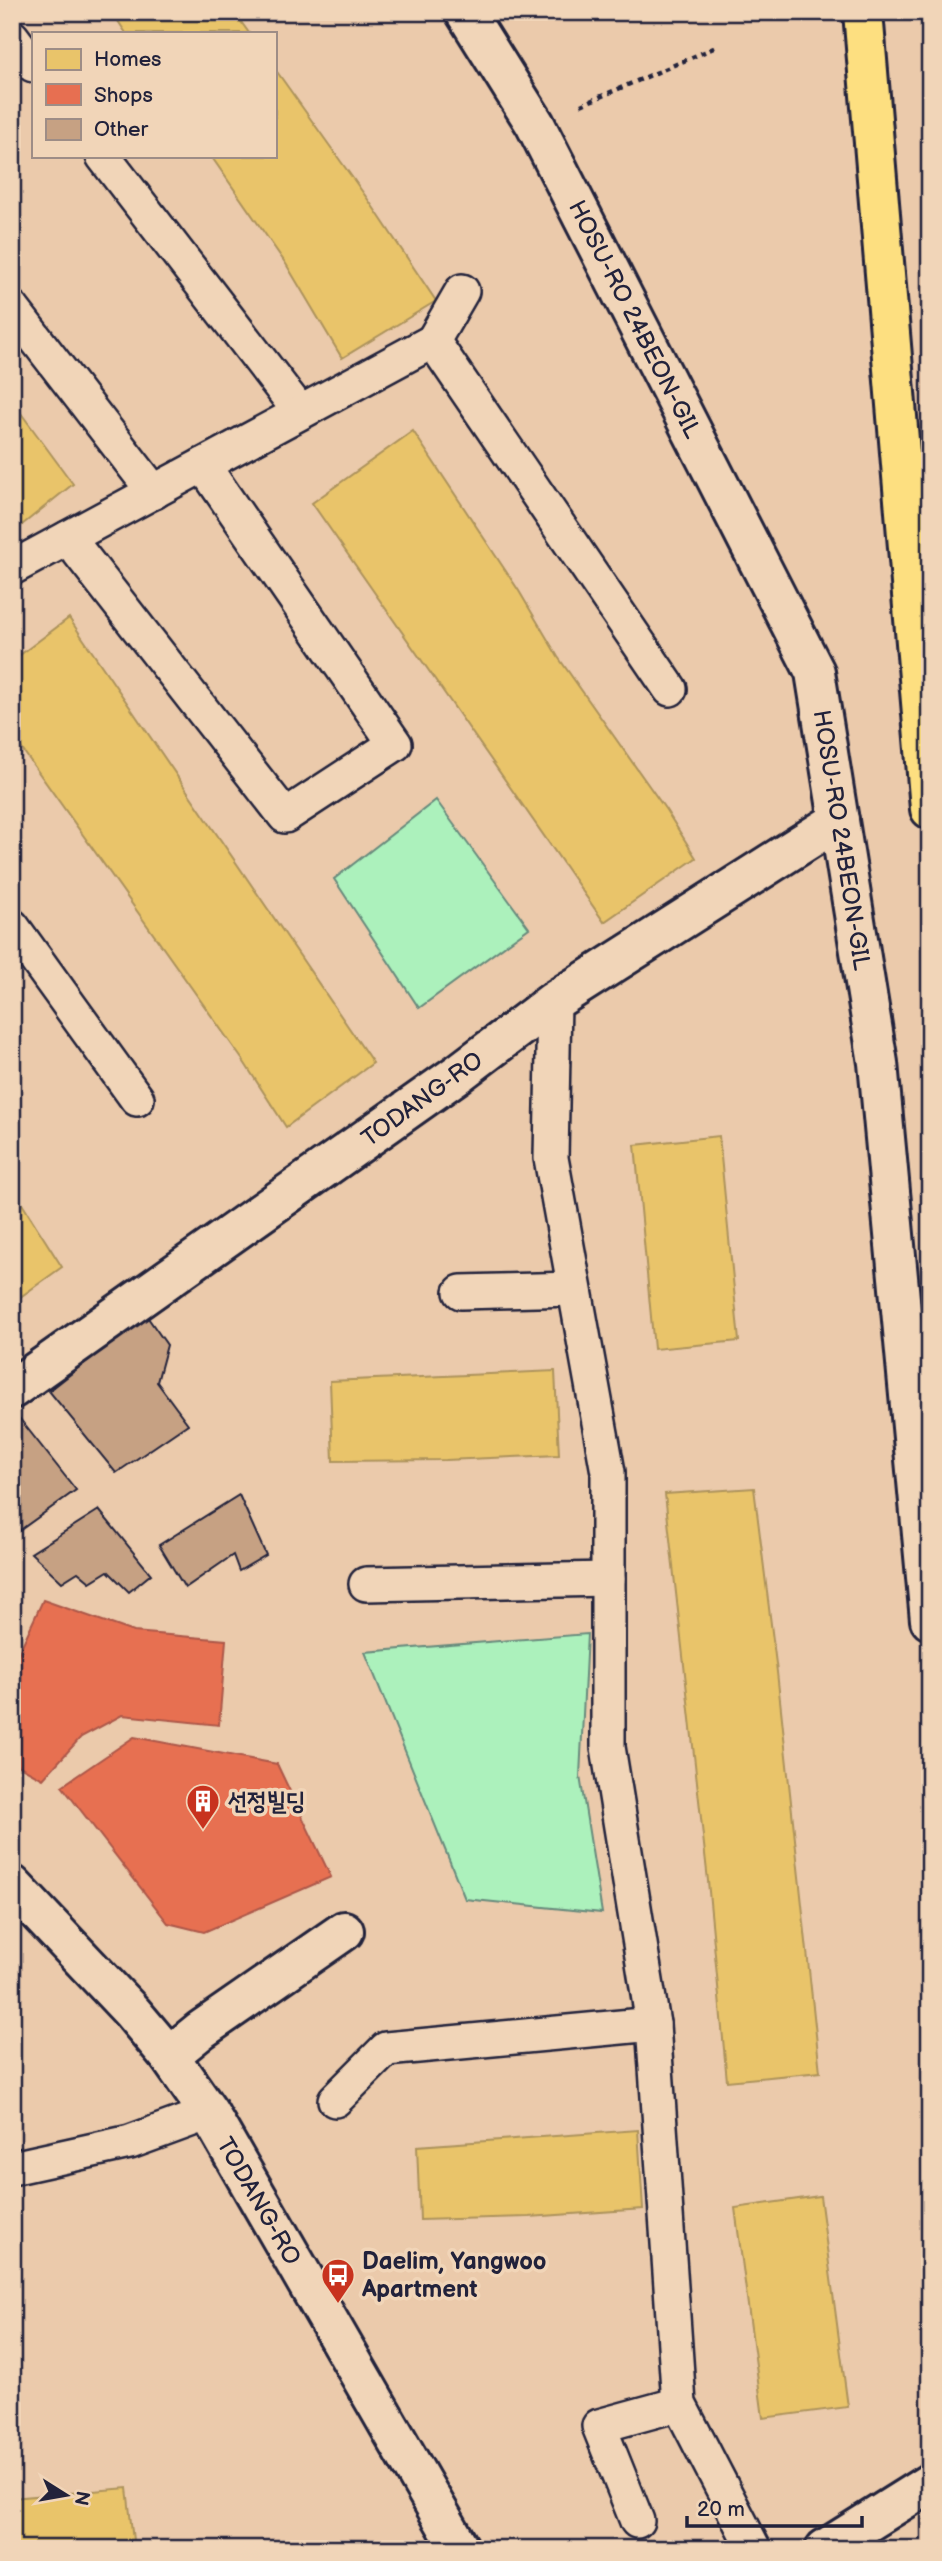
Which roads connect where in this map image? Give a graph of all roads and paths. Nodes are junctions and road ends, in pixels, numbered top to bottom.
1 (465, 12) edge
2 (863, 12) edge
3 (12, 37) edge
4 (716, 47) dead end
5 (32, 64) edge
6 (535, 124) junction
7 (105, 158) edge
8 (462, 290) dead end
9 (12, 308) edge
10 (433, 341) junction
11 (300, 412) junction
12 (203, 465) junction
13 (154, 492) junction
14 (68, 538) junction
15 (12, 568) edge
16 (670, 689) dead end
17 (930, 808) edge
18 (839, 820) junction
19 (12, 926) edge
20 (554, 1002) junction
21 (137, 1099) dead end
22 (574, 1289) junction
23 (461, 1292) dead end
24 (12, 1390) edge
25 (608, 1578) junction
26 (366, 1584) dead end
27 (930, 1620) edge
28 (12, 1885) edge
29 (344, 1931) dead end
30 (653, 2024) junction
31 (169, 2056) junction
32 (335, 2100) dead end
33 (209, 2113) junction
34 (12, 2168) edge
35 (679, 2404) junction
36 (930, 2483) edge
37 (637, 2521) dead end
38 (460, 2549) edge
39 (754, 2549) edge
40 (825, 2549) edge

1 - 6 street, HOSU-RO 24BEON-GIL
2 - 17 main road
3 - 5 lane
4 - 6 path
6 - 18 street, HOSU-RO 24BEON-GIL
7 - 11 lane
8 - 10 lane
9 - 13 lane
10 - 11 lane
10 - 16 lane
11 - 12 lane
12 - 13 lane
12 - 14 lane
13 - 14 lane
14 - 15 lane
18 - 20 street, TODANG-RO
18 - 27 street, HOSU-RO 24BEON-GIL
19 - 21 lane
20 - 22 lane
20 - 24 street, TODANG-RO
22 - 23 lane
22 - 25 lane
25 - 26 lane
25 - 30 lane
28 - 31 street, TODANG-RO
29 - 31 street
30 - 32 lane
30 - 35 lane
31 - 33 street, TODANG-RO
33 - 34 lane
33 - 38 street, TODANG-RO
35 - 37 lane
35 - 39 lane
36 - 40 street

